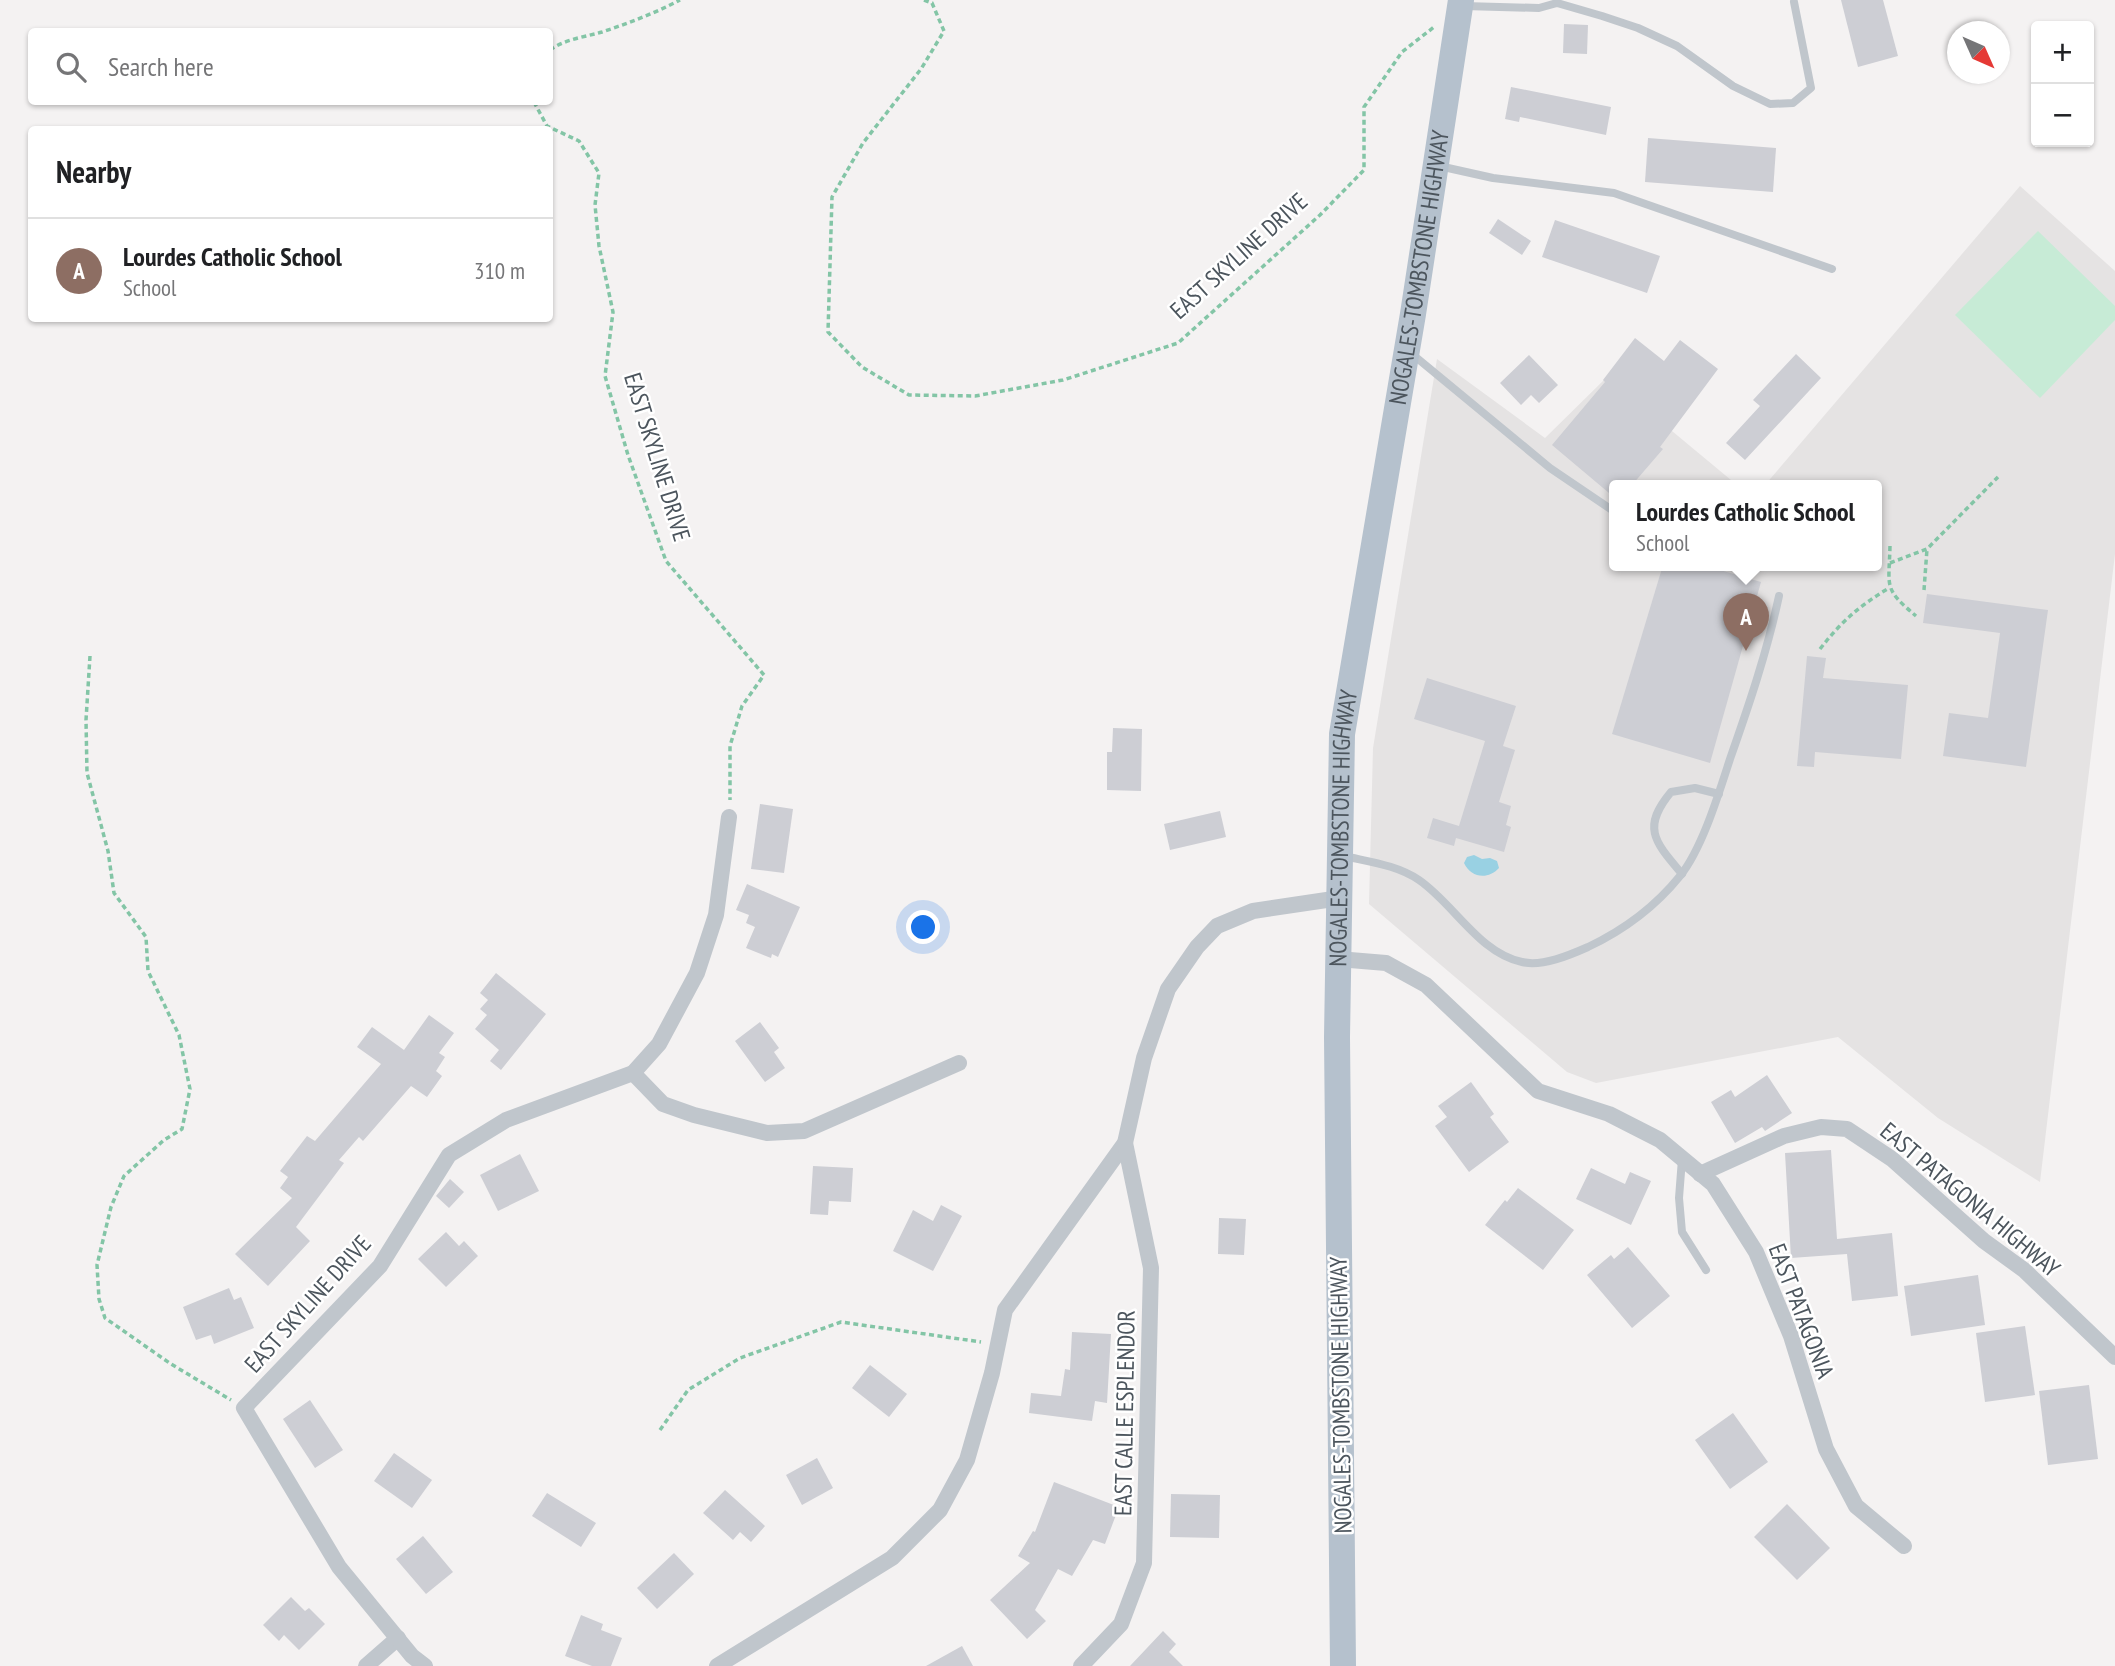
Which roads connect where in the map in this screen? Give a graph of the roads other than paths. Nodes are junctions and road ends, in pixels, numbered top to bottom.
1 (1556, 2) edge
2 (1794, 2) dead end
3 (1461, 3) edge
4 (1436, 165) junction
5 (1832, 269) dead end
6 (1407, 350) junction
7 (1609, 508) edge
8 (1779, 596) dead end
9 (1719, 794) junction
10 (729, 817) road end
11 (1341, 856) junction
12 (1682, 874) junction
13 (1340, 898) junction
14 (1338, 960) junction
15 (959, 1063) dead end
16 (632, 1073) junction
17 (1125, 1143) junction
18 (1682, 1158) junction
19 (1700, 1174) junction
20 (1706, 1270) dead end
21 (2115, 1357) edge
22 (1904, 1546) dead end
23 (398, 1638) junction
24 (366, 1666) edge
25 (425, 1666) edge
26 (717, 1666) edge
27 (1081, 1666) edge
28 (1343, 1666) edge

1 - 2 lane
1 - 3 lane
3 - 4 main road, NOGALES-TOMBSTONE HIGHWAY
4 - 5 lane
4 - 6 main road, NOGALES-TOMBSTONE HIGHWAY
6 - 7 lane
6 - 11 main road, NOGALES-TOMBSTONE HIGHWAY
8 - 9 lane
9 - 12 lane
9 - 12 lane
10 - 16 street, EAST SKYLINE DRIVE
11 - 12 lane
11 - 13 main road, NOGALES-TOMBSTONE HIGHWAY
13 - 14 main road, NOGALES-TOMBSTONE HIGHWAY
13 - 17 street
14 - 18 street, EAST PATAGONIA
14 - 28 main road, NOGALES-TOMBSTONE HIGHWAY
15 - 16 street
16 - 23 street, EAST SKYLINE DRIVE
17 - 26 street
17 - 27 street, EAST CALLE ESPLENDOR
18 - 19 street, EAST PATAGONIA
18 - 20 lane
19 - 21 street, EAST PATAGONIA HIGHWAY
19 - 22 street, EAST PATAGONIA
23 - 24 street
23 - 25 street, EAST SKYLINE DRIVE

